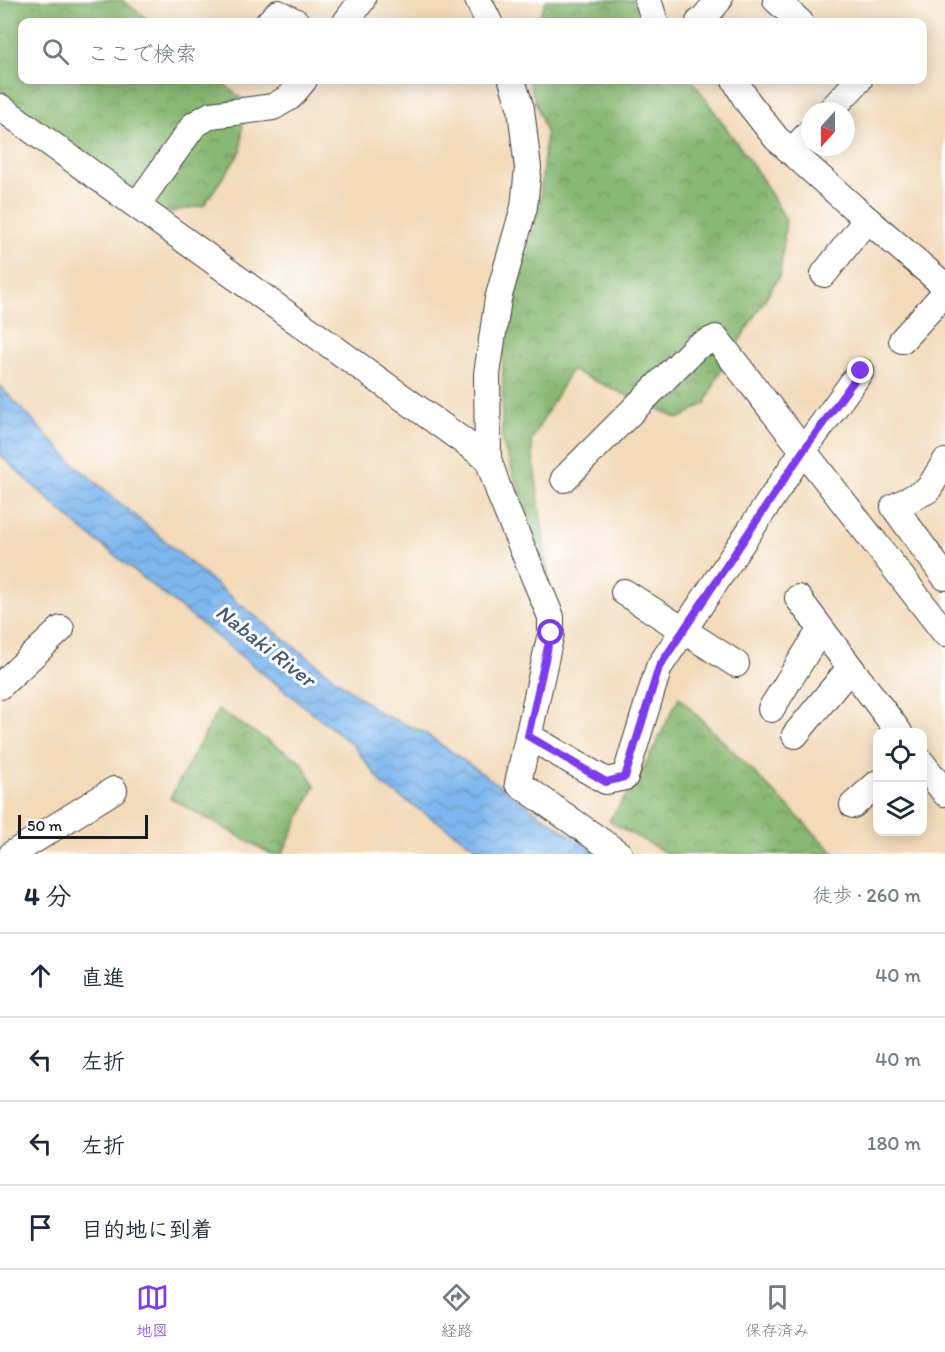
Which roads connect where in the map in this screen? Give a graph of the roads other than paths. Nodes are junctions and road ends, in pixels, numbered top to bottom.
1 (362, 0) edge
2 (478, 0) edge
3 (648, 0) edge
4 (719, 0) edge
5 (776, 0) edge
6 (273, 18) edge
7 (288, 18) edge
8 (349, 18) edge
9 (487, 18) edge
10 (654, 18) edge
11 (705, 18) edge
12 (796, 18) edge
13 (301, 84) edge
14 (513, 84) edge
15 (737, 84) edge
16 (855, 84) edge
17 (838, 102) edge
18 (0, 107) edge
19 (801, 141) edge
20 (791, 152) junction
21 (137, 205) junction
22 (867, 219) junction
23 (824, 274) dead end
24 (945, 286) edge
25 (945, 293) edge
26 (902, 340) dead end
27 (861, 371) dead end
28 (803, 451) junction
29 (488, 459) junction
30 (945, 462) edge
31 (564, 479) dead end
32 (945, 577) edge
33 (945, 581) edge
34 (624, 592) dead end
35 (798, 598) dead end
36 (922, 602) junction
37 (62, 629) dead end
38 (821, 629) junction
39 (684, 631) junction
40 (945, 633) edge
41 (736, 664) dead end
42 (850, 668) junction
43 (0, 686) edge
44 (771, 709) dead end
45 (896, 728) edge
46 (795, 735) dead end
47 (528, 736) junction
48 (927, 770) edge
49 (873, 788) edge
50 (114, 790) dead end
51 (945, 793) edge
52 (853, 806) dead end
53 (12, 854) edge
54 (619, 854) edge

1 - 8 street
2 - 9 street
3 - 10 street
4 - 11 street
5 - 12 street
6 - 7 street
13 - 21 street
14 - 29 street
15 - 20 street
16 - 17 street
18 - 21 street
19 - 20 street
20 - 22 street
21 - 29 street
22 - 23 street
22 - 24 street
25 - 26 street
27 - 28 street
28 - 31 street
28 - 36 street
28 - 39 street
29 - 47 street
30 - 32 street
33 - 36 street
34 - 39 street
35 - 38 street
36 - 40 street
37 - 43 street
38 - 42 street
38 - 44 street
39 - 41 street
39 - 47 street
42 - 45 street
42 - 46 street
47 - 54 street
48 - 51 street
49 - 52 street
50 - 53 street

